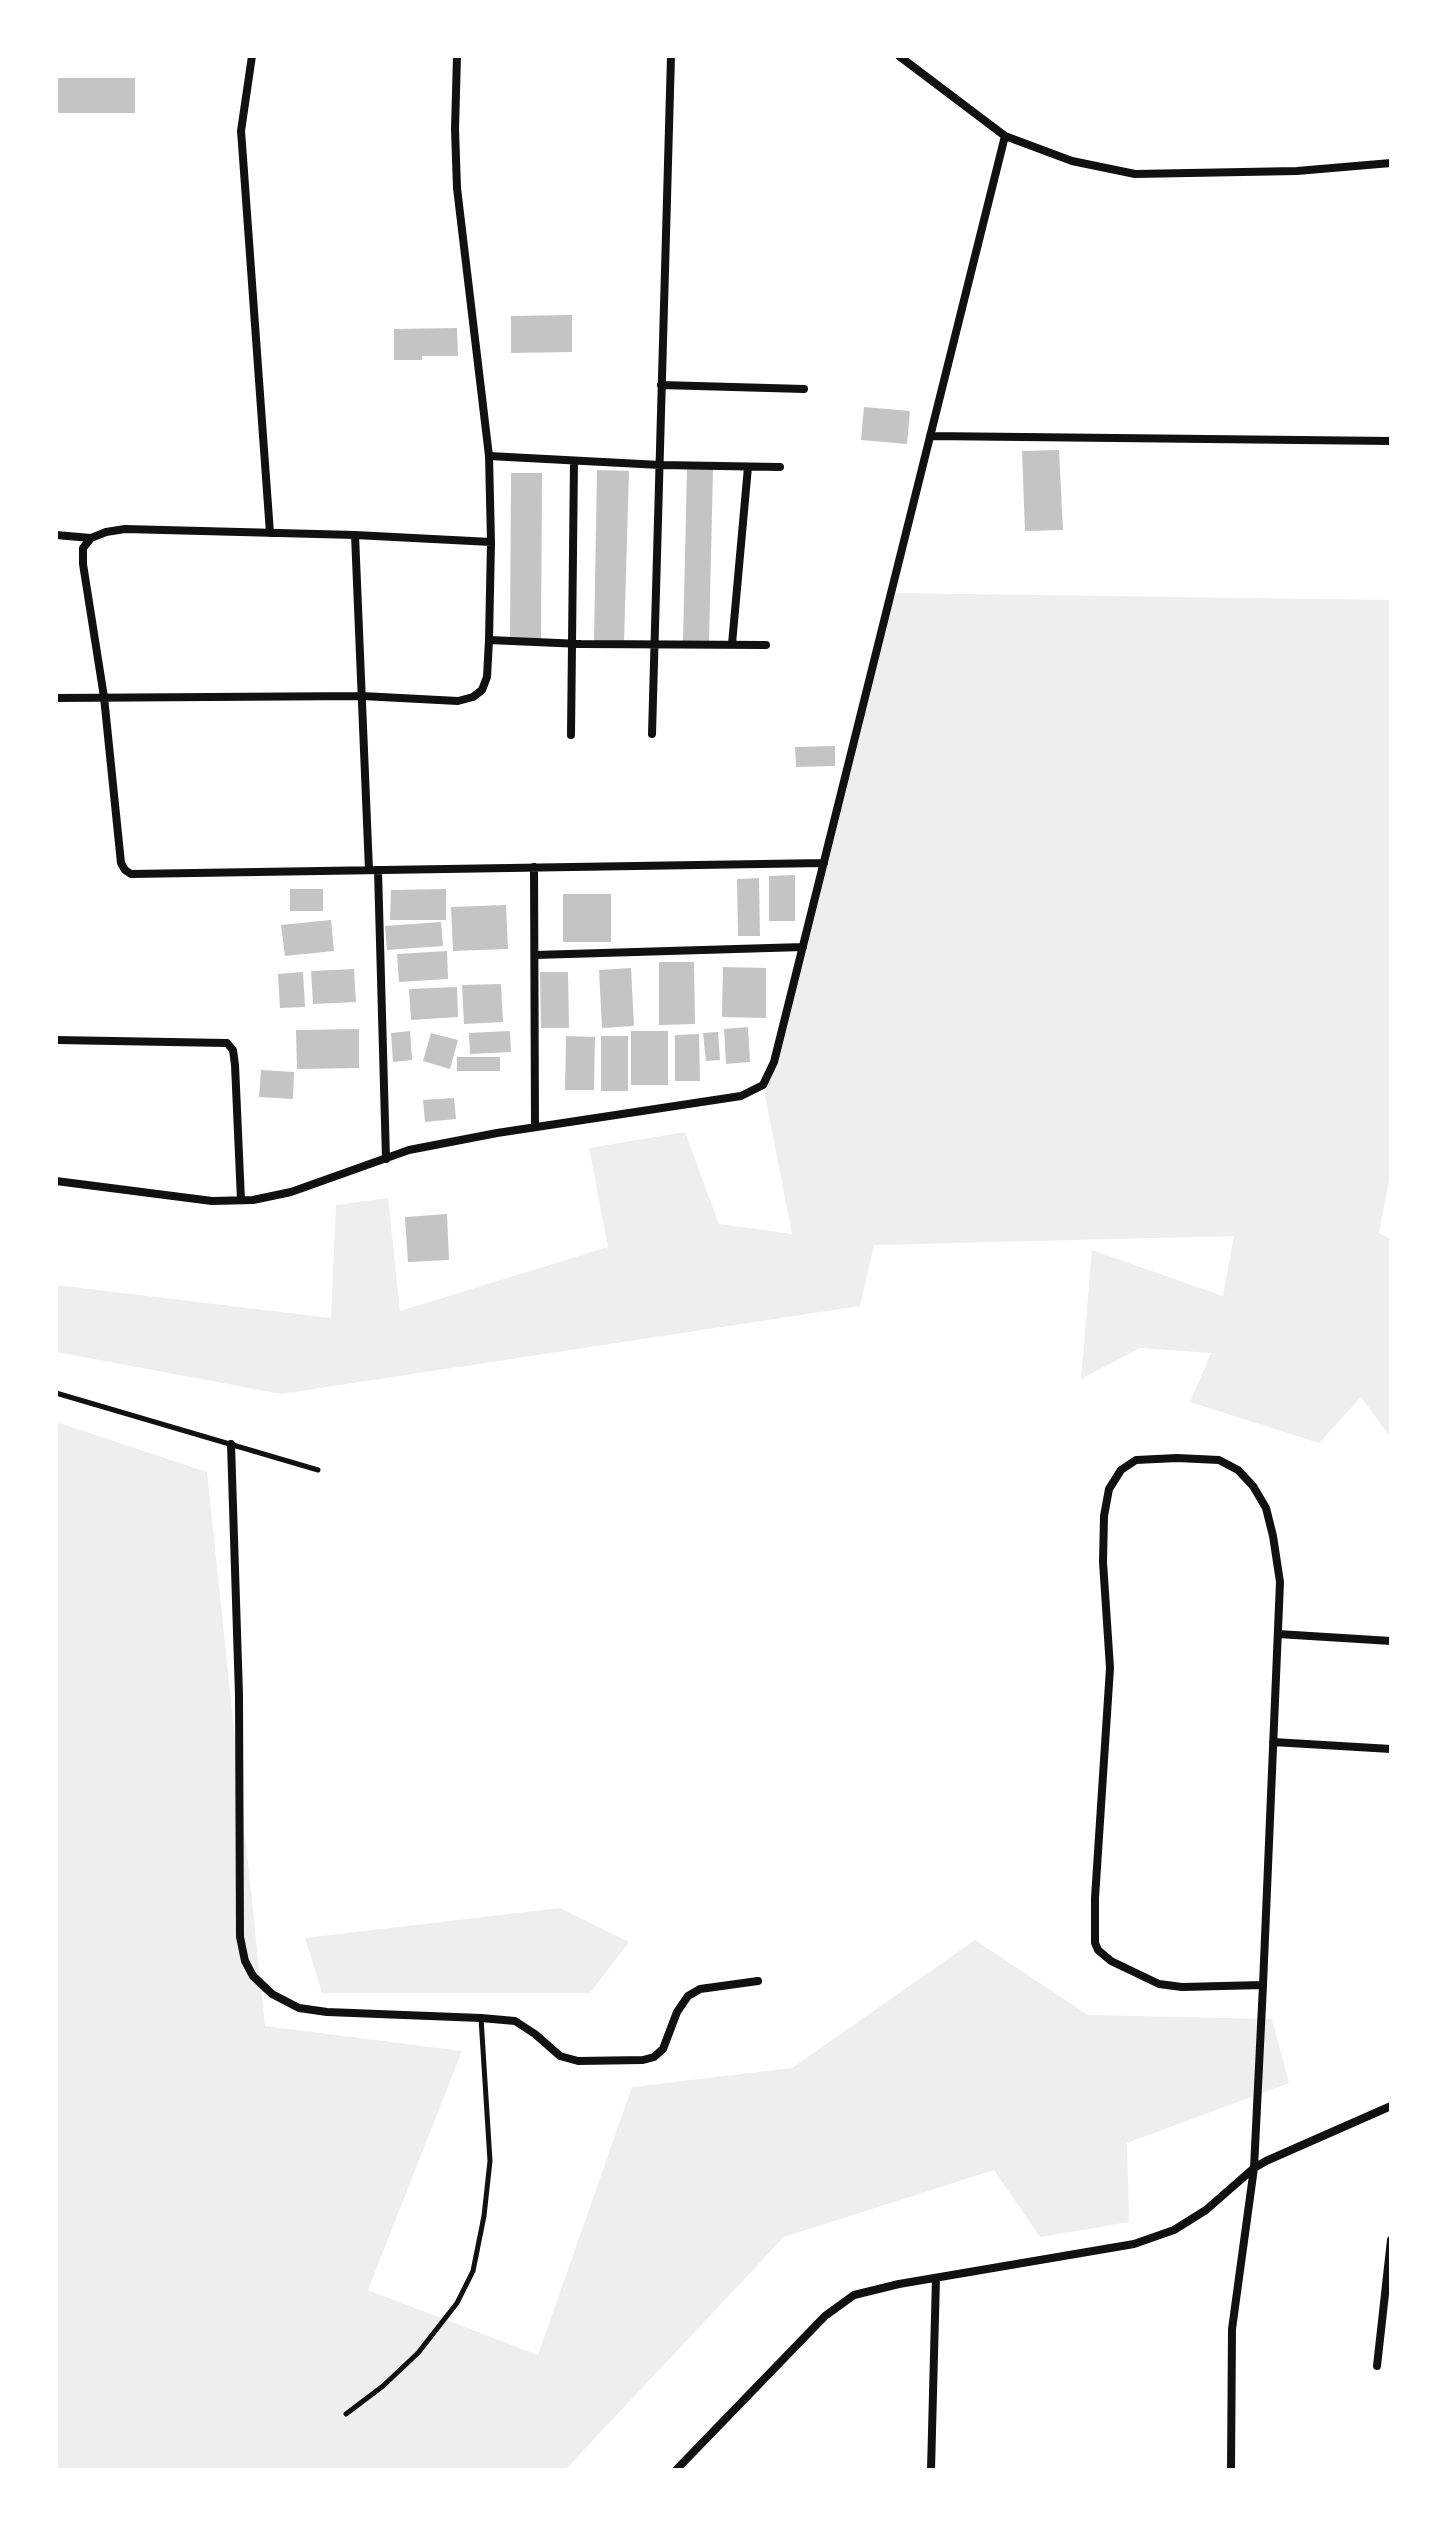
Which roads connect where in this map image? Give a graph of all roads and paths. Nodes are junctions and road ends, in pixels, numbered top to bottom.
1 (252, 56) edge
2 (457, 56) edge
3 (671, 56) edge
4 (899, 56) edge
5 (1005, 136) junction
6 (1391, 163) edge
7 (661, 385) junction
8 (804, 389) dead end
9 (930, 436) junction
10 (1391, 441) edge
11 (489, 456) junction
12 (574, 461) junction
13 (660, 465) junction
14 (748, 467) junction
15 (780, 467) dead end
16 (270, 533) junction
17 (56, 535) edge
18 (355, 535) junction
19 (91, 538) junction
20 (491, 542) junction
21 (489, 640) junction
22 (570, 643) junction
23 (653, 643) junction
24 (732, 644) junction
25 (766, 645) dead end
26 (362, 696) junction
27 (104, 697) junction
28 (56, 698) edge
29 (652, 734) dead end
30 (571, 735) dead end
31 (824, 863) junction
32 (534, 867) junction
33 (374, 870) junction
34 (803, 947) junction
35 (535, 955) junction
36 (56, 1040) edge
37 (535, 1127) junction
38 (386, 1159) junction
39 (56, 1181) edge
40 (241, 1200) junction
41 (56, 1393) edge
42 (231, 1444) junction
43 (318, 1470) dead end
44 (1278, 1634) junction
45 (1391, 1641) edge
46 (1273, 1742) junction
47 (1391, 1749) edge
48 (758, 1981) dead end
49 (1263, 1985) junction
50 (481, 2018) junction
51 (1391, 2106) edge
52 (1254, 2168) junction
53 (1391, 2240) edge
54 (936, 2278) junction
55 (1377, 2366) dead end
56 (346, 2414) dead end
57 (676, 2470) edge
58 (931, 2470) edge
59 (1231, 2470) edge

1 - 16 street
2 - 11 street
3 - 7 street
4 - 5 street
5 - 6 street
5 - 9 street
7 - 8 street
7 - 13 street
9 - 10 street
9 - 31 street
11 - 12 street
11 - 20 street
12 - 13 street
12 - 22 street
13 - 14 street
13 - 23 street
14 - 15 street
14 - 24 street
16 - 18 street
16 - 19 street
17 - 19 street
18 - 20 street
18 - 26 street
19 - 27 street
20 - 21 street
21 - 22 street
21 - 26 street
22 - 23 street
22 - 30 street
23 - 24 street
23 - 29 street
24 - 25 street
26 - 27 street
26 - 33 street
27 - 28 street
27 - 33 street
31 - 32 street
31 - 34 street
32 - 33 street
32 - 35 street
33 - 38 street
34 - 35 street
34 - 37 street
35 - 37 street
36 - 40 street
37 - 38 street
38 - 40 street
39 - 40 street
41 - 42 lane
42 - 43 lane
42 - 50 street
44 - 45 street
44 - 46 street
44 - 49 street
46 - 47 street
46 - 49 street
48 - 50 street
49 - 52 street
50 - 56 lane
51 - 52 street
52 - 54 street
52 - 59 street
53 - 55 street
54 - 57 street
54 - 58 street

